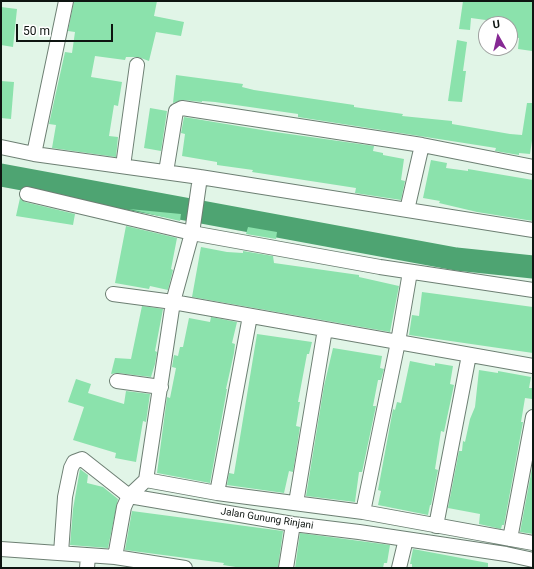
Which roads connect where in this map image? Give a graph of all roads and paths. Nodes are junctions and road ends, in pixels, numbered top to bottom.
1 (66, 1) edge
2 (137, 65) dead end
3 (422, 145) junction
4 (1, 147) edge
5 (34, 154) junction
6 (122, 166) junction
7 (533, 167) edge
8 (166, 172) junction
9 (200, 182) junction
10 (27, 194) dead end
11 (407, 210) junction
12 (533, 230) edge
13 (192, 233) junction
14 (410, 272) junction
15 (533, 290) edge
16 (113, 294) dead end
17 (173, 302) junction
18 (250, 316) junction
19 (325, 329) junction
20 (398, 342) junction
21 (469, 355) junction
22 (533, 366) edge
23 (117, 381) dead end
24 (161, 387) junction
25 (533, 417) edge
26 (146, 480) junction
27 (217, 493) junction
28 (129, 496) junction
29 (296, 503) junction
30 (363, 512) junction
31 (293, 524) junction
32 (436, 526) junction
33 (406, 538) junction
34 (510, 539) junction
35 (533, 543) edge
36 (1, 549) edge
37 (61, 553) junction
38 (115, 557) junction
39 (533, 560) edge
40 (87, 562) edge
41 (185, 568) edge
42 (286, 568) edge
43 (399, 568) edge

1 - 5 street
2 - 6 street
3 - 7 street
3 - 8 street
3 - 11 street
4 - 5 street
5 - 6 street
6 - 8 street
8 - 9 street
9 - 11 street
9 - 13 street
10 - 13 street
11 - 12 street
13 - 14 street
13 - 17 street
14 - 15 street
14 - 20 street
16 - 17 street
17 - 18 street
17 - 24 street
18 - 19 street
18 - 27 street
19 - 20 street
19 - 29 street
20 - 21 street
20 - 30 street
21 - 22 street
21 - 32 street
23 - 24 street
24 - 26 street
25 - 34 street
26 - 27 street
26 - 28 street
27 - 29 street
28 - 31 street, Jalan Gunung Rinjani
28 - 37 street
28 - 38 street
29 - 30 street
30 - 32 street
31 - 33 street, Jalan Gunung Rinjani
31 - 42 street
32 - 34 street
33 - 39 street, Jalan Gunung Rinjani
33 - 43 street
34 - 35 street
36 - 37 street
37 - 40 street
38 - 40 street
38 - 41 street

